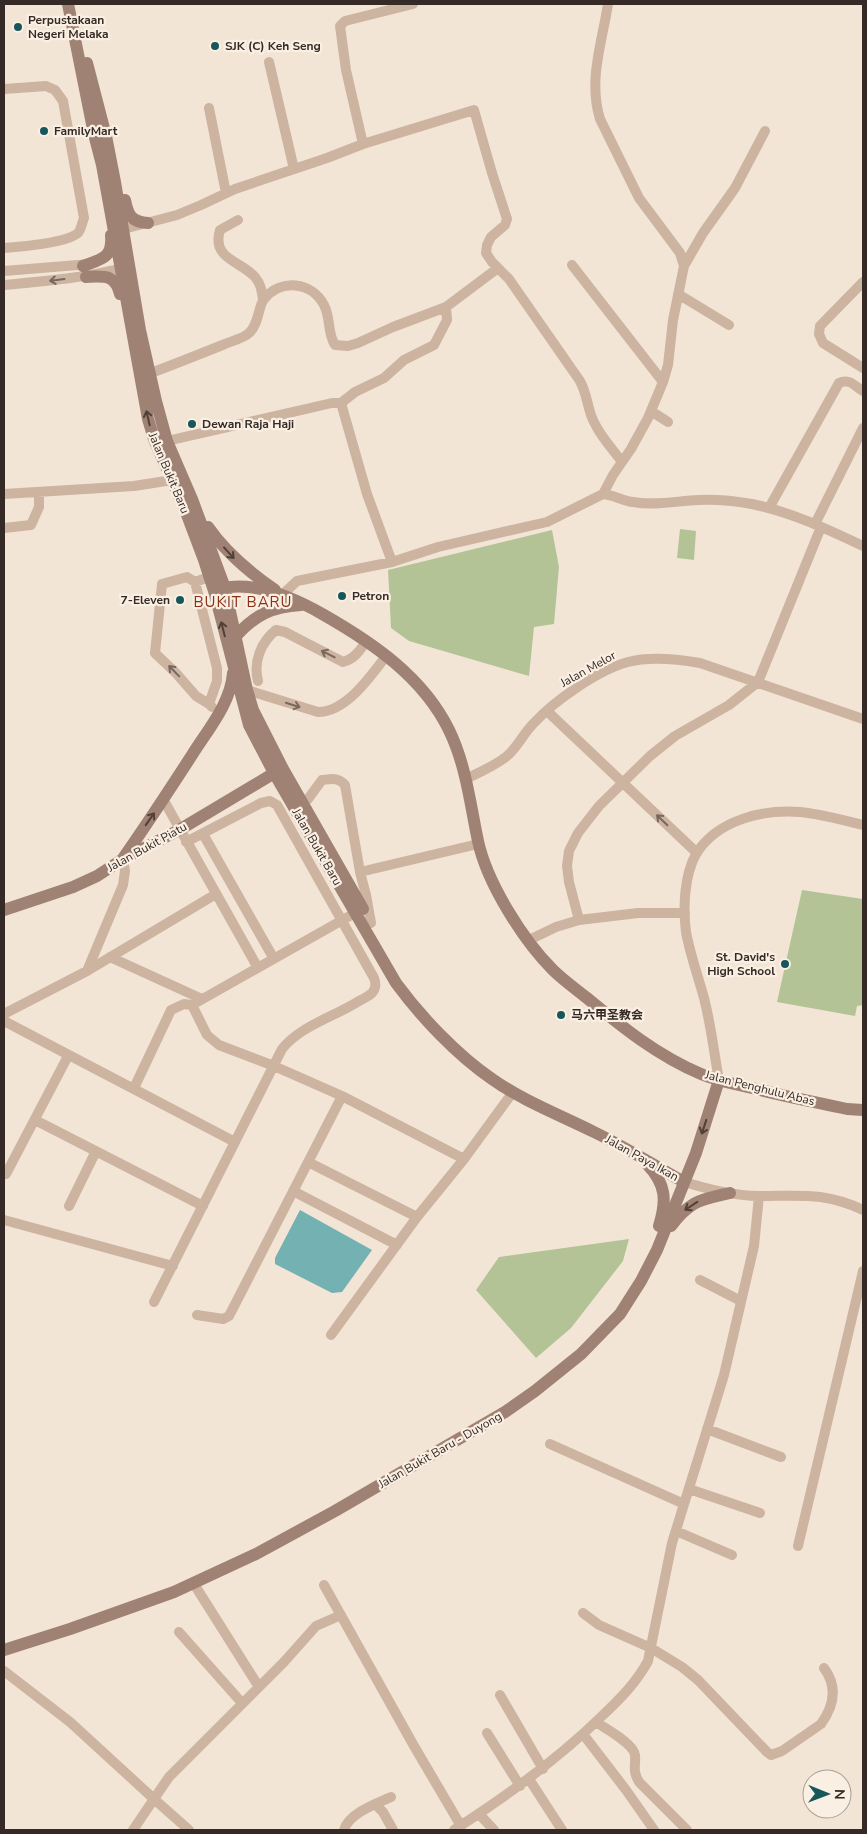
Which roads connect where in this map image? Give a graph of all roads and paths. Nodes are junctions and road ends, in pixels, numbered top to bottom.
1 (68, 4) edge
2 (76, 4) edge
3 (413, 4) edge
4 (608, 4) edge
5 (375, 8) edge
6 (269, 62) dead end
7 (4, 89) edge
8 (209, 108) dead end
9 (100, 114) junction
10 (765, 131) dead end
11 (94, 134) junction
12 (363, 144) junction
13 (294, 169) junction
14 (226, 193) junction
15 (238, 220) dead end
16 (148, 223) junction
17 (119, 230) junction
18 (4, 248) edge
19 (124, 262) junction
20 (572, 265) dead end
21 (684, 266) junction
22 (498, 268) junction
23 (4, 271) edge
24 (84, 271) junction
25 (863, 282) edge
26 (4, 284) edge
27 (678, 294) junction
28 (263, 300) junction
29 (446, 307) junction
30 (729, 325) dead end
31 (863, 368) edge
32 (151, 374) junction
33 (663, 382) junction
34 (142, 389) junction
35 (863, 391) edge
36 (337, 403) junction
37 (651, 411) junction
38 (668, 422) dead end
39 (863, 428) edge
40 (168, 441) junction
41 (622, 462) junction
42 (177, 477) junction
43 (39, 492) junction
44 (4, 494) edge
45 (603, 494) junction
46 (192, 499) junction
47 (769, 508) junction
48 (818, 525) junction
49 (4, 528) edge
50 (863, 546) edge
51 (392, 562) junction
52 (209, 576) junction
53 (195, 582) junction
54 (219, 589) junction
55 (282, 595) junction
56 (304, 605) junction
57 (236, 636) junction
58 (366, 641) junction
59 (386, 656) junction
60 (233, 670) junction
61 (258, 681) dead end
62 (758, 682) junction
63 (247, 690) junction
64 (214, 708) junction
65 (547, 711) junction
66 (863, 719) edge
67 (279, 771) junction
68 (466, 779) junction
69 (623, 783) junction
70 (163, 800) junction
71 (299, 807) junction
72 (863, 825) edge
73 (179, 830) junction
74 (203, 834) junction
75 (186, 842) junction
76 (478, 844) junction
77 (697, 853) junction
78 (123, 859) junction
79 (360, 872) junction
80 (216, 894) junction
81 (4, 910) edge
82 (359, 911) junction
83 (685, 913) junction
84 (579, 920) junction
85 (341, 922) junction
86 (371, 923) junction
87 (529, 940) junction
88 (110, 957) junction
89 (274, 959) junction
90 (258, 968) junction
91 (87, 971) junction
92 (202, 999) junction
93 (192, 1004) junction
94 (4, 1014) edge
95 (4, 1021) edge
96 (445, 1038) junction
97 (68, 1056) junction
98 (274, 1066) junction
99 (719, 1080) junction
100 (134, 1088) junction
101 (513, 1092) junction
102 (342, 1096) junction
103 (863, 1110) edge
104 (35, 1120) junction
105 (235, 1142) junction
106 (96, 1151) junction
107 (638, 1155) junction
108 (464, 1159) junction
109 (308, 1162) junction
110 (6, 1174) dead end
111 (684, 1182) junction
112 (293, 1191) junction
113 (730, 1193) junction
114 (759, 1196) junction
115 (69, 1206) dead end
116 (203, 1206) junction
117 (863, 1210) edge
118 (417, 1217) junction
119 (4, 1220) edge
120 (663, 1236) junction
121 (397, 1245) junction
122 (173, 1266) junction
123 (863, 1271) edge
124 (700, 1280) dead end
125 (641, 1281) junction
126 (741, 1301) junction
127 (154, 1302) dead end
128 (858, 1308) edge
129 (197, 1315) dead end
130 (331, 1336) dead end
131 (707, 1429) junction
132 (550, 1444) dead end
133 (781, 1457) dead end
134 (689, 1489) junction
135 (684, 1504) junction
136 (760, 1513) dead end
137 (676, 1531) junction
138 (798, 1546) dead end
139 (732, 1555) dead end
140 (194, 1584) junction
141 (324, 1585) dead end
142 (583, 1613) dead end
143 (341, 1616) junction
144 (179, 1632) dead end
145 (651, 1648) junction
146 (4, 1650) edge
147 (824, 1668) dead end
148 (4, 1671) edge
149 (259, 1686) junction
150 (500, 1695) dead end
151 (242, 1703) junction
152 (596, 1722) junction
153 (487, 1734) dead end
154 (583, 1734) junction
155 (543, 1769) junction
156 (529, 1779) junction
157 (520, 1786) junction
158 (391, 1797) dead end
159 (154, 1799) junction
160 (375, 1804) junction
161 (479, 1814) junction
162 (457, 1828) edge
163 (133, 1830) edge
164 (189, 1830) edge
165 (344, 1830) edge
166 (393, 1830) edge
167 (494, 1830) edge
168 (562, 1830) edge
169 (654, 1830) edge
170 (687, 1830) edge

1 - 11 main road, Jalan Bukit Baru
2 - 9 main road, Jalan Bukit Baru
3 - 5 street
4 - 21 street
5 - 12 street
6 - 13 street
7 - 18 street
8 - 14 street
9 - 16 main road
9 - 17 main road, Jalan Bukit Baru
10 - 21 street
11 - 17 main road, Jalan Bukit Baru
11 - 24 main road
12 - 13 street
12 - 22 street
13 - 14 street
14 - 16 street
15 - 28 street
16 - 17 street
17 - 19 main road, Jalan Bukit Baru
19 - 24 street
19 - 32 main road, Jalan Bukit Baru
19 - 34 main road, Jalan Bukit Baru
20 - 33 street
21 - 27 street
22 - 29 street
22 - 41 street
23 - 24 street
24 -> 26 street
24 - 34 main road
25 - 31 street
27 - 30 street
27 - 33 street
28 - 29 street
28 - 32 street
29 - 36 street
32 - 40 main road, Jalan Bukit Baru
33 - 37 street
42 -> 34 main road, Jalan Bukit Baru
35 - 47 street
36 - 40 street
36 - 51 street
37 - 38 street
37 - 41 street
39 - 48 street
40 - 42 main road, Jalan Bukit Baru
41 - 45 street
42 - 43 street
42 - 46 main road, Jalan Bukit Baru
42 - 52 main road, Jalan Bukit Baru
43 - 44 street
43 - 49 street
45 - 47 street
45 - 51 street
46 - 54 main road, Jalan Bukit Baru
46 -> 55 main road
47 - 48 street
48 - 50 street
48 - 62 street
51 - 55 street
52 - 53 street
52 - 54 main road, Jalan Bukit Baru
53 - 64 street
64 -> 53 street
54 - 55 main road, Jalan Penghulu Abas
54 - 57 main road, Jalan Bukit Baru
60 -> 54 main road, Jalan Bukit Baru
55 - 56 main road, Jalan Penghulu Abas
56 - 57 main road
56 - 58 main road, Jalan Penghulu Abas
57 - 63 main road, Jalan Bukit Baru
58 - 59 main road, Jalan Penghulu Abas
58 -> 61 street
63 -> 59 street
59 - 68 main road, Jalan Penghulu Abas
60 - 64 main road
60 - 67 main road, Jalan Bukit Baru
62 - 65 street, Jalan Melor
62 - 66 street, Jalan Melor
62 - 69 street
63 - 67 main road, Jalan Bukit Baru
64 - 70 main road
65 - 68 street, Jalan Melor
65 - 69 street
67 - 71 main road, Jalan Bukit Baru
67 - 73 main road, Jalan Bukit Piatu
68 - 76 main road, Jalan Penghulu Abas
77 -> 69 street
69 - 84 street
70 - 73 street
78 -> 70 main road
71 - 79 street
71 - 82 main road, Jalan Bukit Baru
72 - 77 street
73 - 75 street
73 - 78 main road, Jalan Bukit Piatu
74 - 75 street
74 - 85 street
74 - 89 street
75 - 80 street
76 - 79 street
76 - 87 main road, Jalan Penghulu Abas
77 - 83 street
78 - 81 main road, Jalan Bukit Piatu
78 - 91 street
79 - 86 street
80 - 88 street
80 - 90 street
82 - 85 street
82 - 86 main road, Jalan Paya Ikan
82 - 96 main road, Jalan Paya Ikan
83 - 84 street
83 - 99 street
84 - 87 street
85 - 89 street
85 - 98 street
86 - 96 main road, Jalan Paya Ikan
87 - 99 main road, Jalan Penghulu Abas
88 - 91 street
88 - 92 street
89 - 90 street
90 - 92 street
91 - 94 street
92 - 93 street
93 - 98 street
93 - 100 street
95 - 97 street
96 - 101 main road, Jalan Paya Ikan
97 - 100 street
97 - 104 street
98 - 102 street
98 - 105 street
99 - 103 main road, Jalan Penghulu Abas
99 -> 111 main road, Jalan Bukit Baru - Duyong
100 - 105 street
101 - 107 main road, Jalan Paya Ikan
101 - 108 street
102 - 108 street
102 - 109 street
104 - 106 street
104 - 110 street
105 - 116 street
106 - 115 street
106 - 116 street
107 - 111 main road, Jalan Paya Ikan
107 - 125 main road
108 - 118 street
109 - 112 street
109 - 118 street
111 - 113 street, Jalan Paya Ikan
111 - 120 main road, Jalan Bukit Baru - Duyong
112 - 121 street
112 - 129 street
113 - 114 street, Jalan Paya Ikan
113 -> 120 main road
114 - 117 street, Jalan Paya Ikan
114 - 126 street
116 - 122 street
118 - 121 street
119 - 122 street
120 - 125 main road, Jalan Bukit Baru - Duyong
121 - 130 street
122 - 127 street
123 - 128 street
124 - 126 street
125 - 140 main road, Jalan Bukit Baru - Duyong
126 - 131 street
128 - 138 street
131 - 133 street
131 - 134 street
132 - 135 street
134 - 135 street
134 - 136 street
135 - 137 street
137 - 139 street
137 - 145 street
140 - 146 main road, Jalan Bukit Baru - Duyong
140 - 149 street
141 - 143 street
142 - 145 street
143 - 149 street
143 - 162 street
144 - 151 street
145 - 147 street
145 - 152 street
148 - 159 street
149 - 151 street
150 - 155 street
151 - 159 street
152 - 154 street
152 - 170 street
153 - 157 street
154 - 155 street
154 - 169 street
155 - 156 street
156 - 157 street
156 - 168 street
157 - 161 street
158 - 160 street
159 - 163 street
159 - 164 street
160 - 165 street
160 - 166 street
161 - 162 street
161 - 167 street

